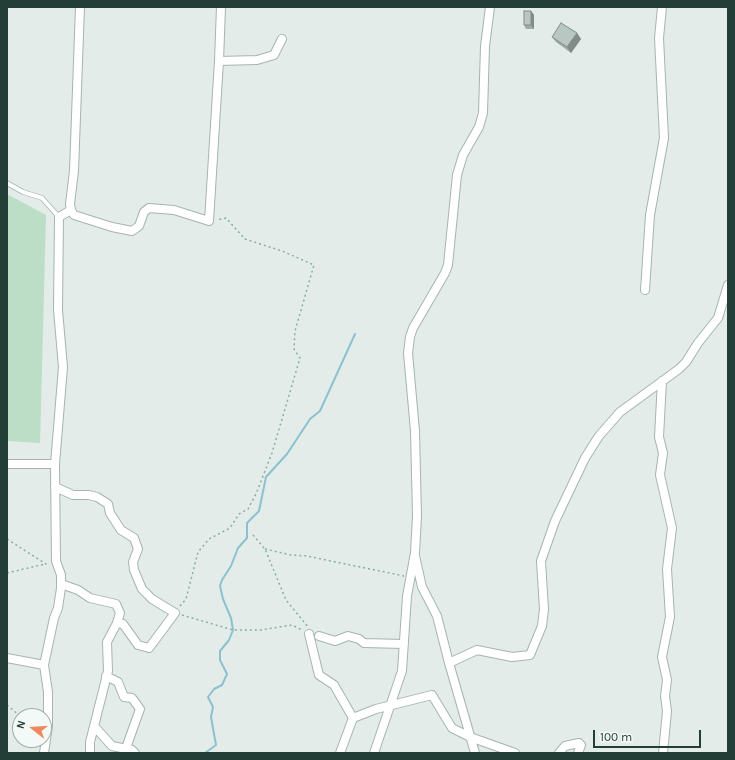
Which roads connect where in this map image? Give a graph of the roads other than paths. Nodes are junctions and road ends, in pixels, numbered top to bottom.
1 (80, 7) edge
2 (222, 7) edge
3 (490, 7) edge
4 (662, 7) edge
5 (282, 39) dead end
6 (219, 61) junction
7 (7, 183) edge
8 (71, 210) junction
9 (59, 217) junction
10 (728, 285) edge
11 (645, 290) dead end
12 (662, 381) junction
13 (7, 464) edge
14 (54, 464) junction
15 (55, 487) junction
16 (415, 553) junction
17 (61, 584) junction
18 (117, 623) junction
19 (309, 634) road end
20 (319, 636) dead end
21 (404, 644) junction
22 (7, 658) edge
23 (449, 663) junction
24 (44, 665) junction
25 (106, 676) junction
26 (390, 706) junction
27 (353, 718) junction
28 (95, 727) junction
29 (470, 737) junction
30 (126, 748) junction
31 (44, 753) edge
32 (90, 753) edge
33 (135, 753) edge
34 (340, 753) edge
35 (374, 753) edge
36 (475, 753) edge
37 (515, 753) edge
38 (559, 753) edge
39 (578, 753) edge
40 (663, 753) edge

1 - 8 street
2 - 6 street
3 - 16 street
4 - 11 street
5 - 6 street
6 - 8 street
7 - 9 lane
8 - 9 street
9 - 14 street
10 - 12 street
12 - 23 street
12 - 40 street
13 - 14 street
14 - 15 street
15 - 17 street
15 - 18 street
16 - 21 street
16 - 23 street
17 - 18 street
17 - 24 street
18 - 25 street
19 - 27 street
20 - 21 street
21 - 26 street
22 - 24 street
23 - 29 street
24 - 31 street
25 - 28 street
25 - 30 street
26 - 27 street
26 - 29 street
26 - 35 street
27 - 34 street
28 - 30 street
28 - 32 street
29 - 36 street
29 - 37 street
30 - 33 street
38 - 39 street

